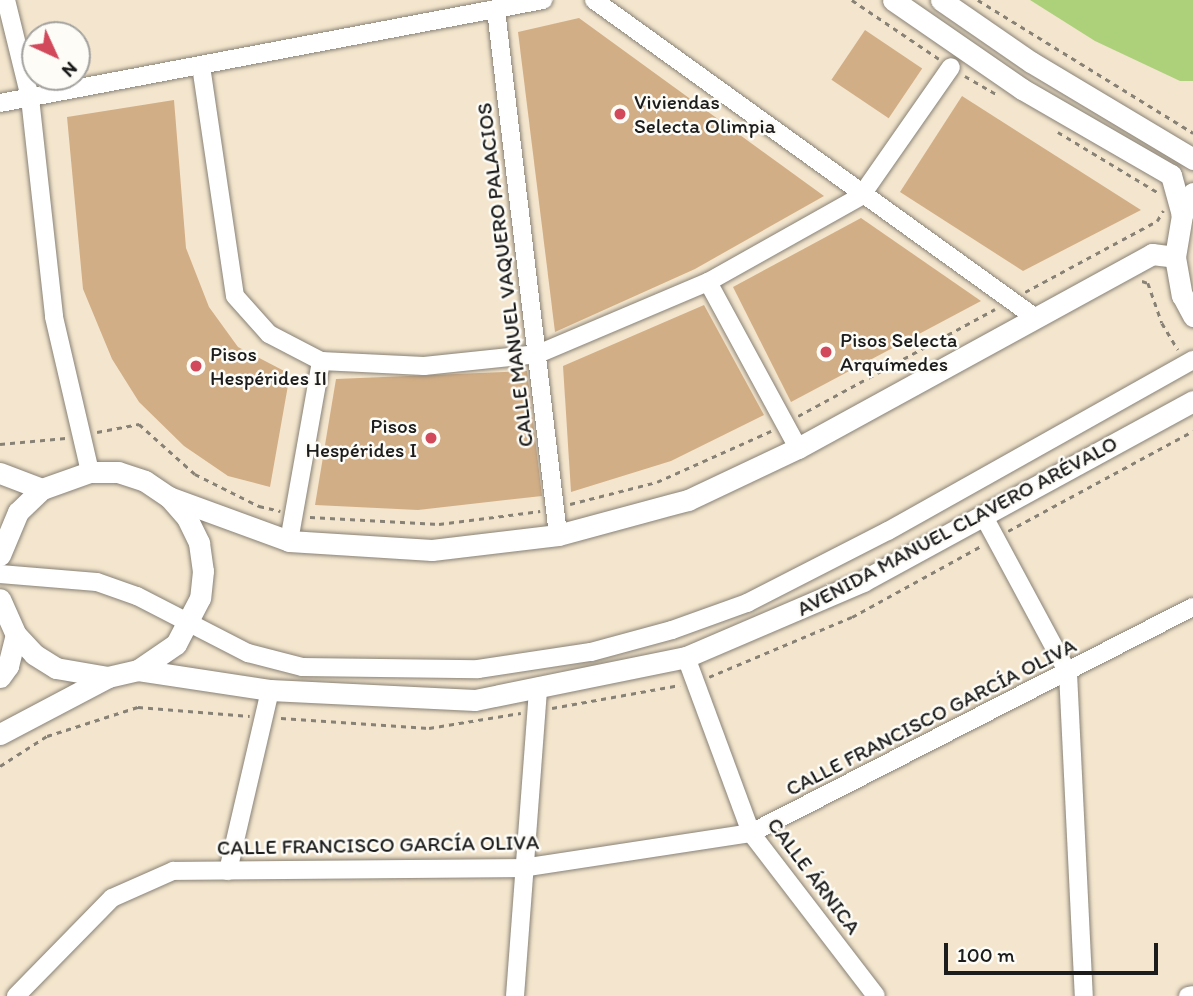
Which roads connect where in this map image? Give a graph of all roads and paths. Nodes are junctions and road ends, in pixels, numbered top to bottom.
1 (6, 0) edge
2 (543, 0) edge
3 (594, 0) edge
4 (893, 0) edge
5 (941, 0) edge
6 (978, 0) edge
7 (496, 10) junction
8 (201, 66) junction
9 (951, 67) dead end
10 (30, 98) junction
11 (0, 103) edge
12 (1193, 133) edge
13 (1193, 159) edge
14 (1193, 193) edge
15 (861, 196) junction
16 (1182, 215) junction
17 (1157, 221) dead end
18 (1100, 252) junction
19 (1175, 257) junction
20 (1111, 275) junction
21 (1133, 278) dead end
22 (708, 282) junction
23 (1011, 300) junction
24 (1033, 316) junction
25 (1193, 316) edge
26 (538, 354) junction
27 (1167, 356) dead end
28 (1193, 360) edge
29 (321, 361) junction
30 (1193, 370) edge
31 (1193, 401) edge
32 (785, 423) junction
33 (79, 435) junction
34 (0, 444) edge
35 (798, 448) junction
36 (90, 471) junction
37 (0, 473) edge
38 (42, 489) junction
39 (169, 497) junction
40 (555, 508) junction
41 (294, 514) junction
42 (983, 515) junction
43 (558, 535) junction
44 (289, 541) junction
45 (0, 555) edge
46 (0, 573) edge
47 (1193, 607) edge
48 (6, 617) edge
49 (190, 624) junction
50 (687, 657) junction
51 (138, 670) junction
52 (1068, 673) junction
53 (0, 677) edge
54 (108, 677) junction
55 (538, 687) junction
56 (270, 690) junction
57 (0, 734) edge
58 (751, 833) junction
59 (523, 868) junction
60 (228, 871) junction
61 (1193, 995) edge
62 (16, 996) edge
63 (514, 996) edge
64 (876, 996) edge
65 (1084, 996) edge
66 (1188, 996) edge

1 - 10 street
2 - 7 street
3 - 15 street
4 - 16 main road
5 - 13 main road
6 - 12 path
7 - 8 street
7 - 26 street, CALLE MANUEL VAQUERO PALACIOS
8 - 10 street
8 - 29 street
9 - 15 street
10 - 11 street
10 - 33 street
14 - 16 main road
15 - 22 street
15 - 23 street
16 - 19 main road
17 - 18 path
18 - 20 path
18 - 23 path
19 - 20 main road
19 - 25 main road
20 - 24 main road
21 - 27 path
22 - 26 street
22 - 32 street
23 - 24 street
23 - 32 path
24 - 35 main road
26 - 29 street
26 - 40 street, CALLE MANUEL VAQUERO PALACIOS
28 - 49 street
29 - 41 street
30 - 49 street
31 - 42 main road, AVENIDA MANUEL CLAVERO ARÉVALO
32 - 35 street
32 - 40 path
33 - 34 path
33 - 36 street
33 - 41 path
35 - 43 main road
36 - 38 main road
36 - 39 main road
37 - 38 main road
38 - 45 main road
39 - 44 main road
39 - 49 main road
40 - 41 path
40 - 43 street, CALLE MANUEL VAQUERO PALACIOS
41 - 44 street
42 - 50 main road, AVENIDA MANUEL CLAVERO ARÉVALO
42 - 52 street
43 - 44 main road
46 - 49 street
47 - 52 street, CALLE FRANCISCO GARCÍA OLIVA
48 - 53 main road
48 - 54 main road
49 - 51 main road
50 - 55 main road, AVENIDA MANUEL CLAVERO ARÉVALO
50 - 58 street, CALLE ÁRNICA
51 - 54 main road
51 - 56 main road, AVENIDA MANUEL CLAVERO ARÉVALO
52 - 58 street, CALLE FRANCISCO GARCÍA OLIVA
52 - 65 street
54 - 57 main road
55 - 56 main road, AVENIDA MANUEL CLAVERO ARÉVALO
55 - 59 street
56 - 60 street
58 - 59 street, CALLE FRANCISCO GARCÍA OLIVA
58 - 64 street, CALLE ÁRNICA
59 - 60 street, CALLE FRANCISCO GARCÍA OLIVA
59 - 63 street
60 - 62 street, CALLE FRANCISCO GARCÍA OLIVA
61 - 66 street

